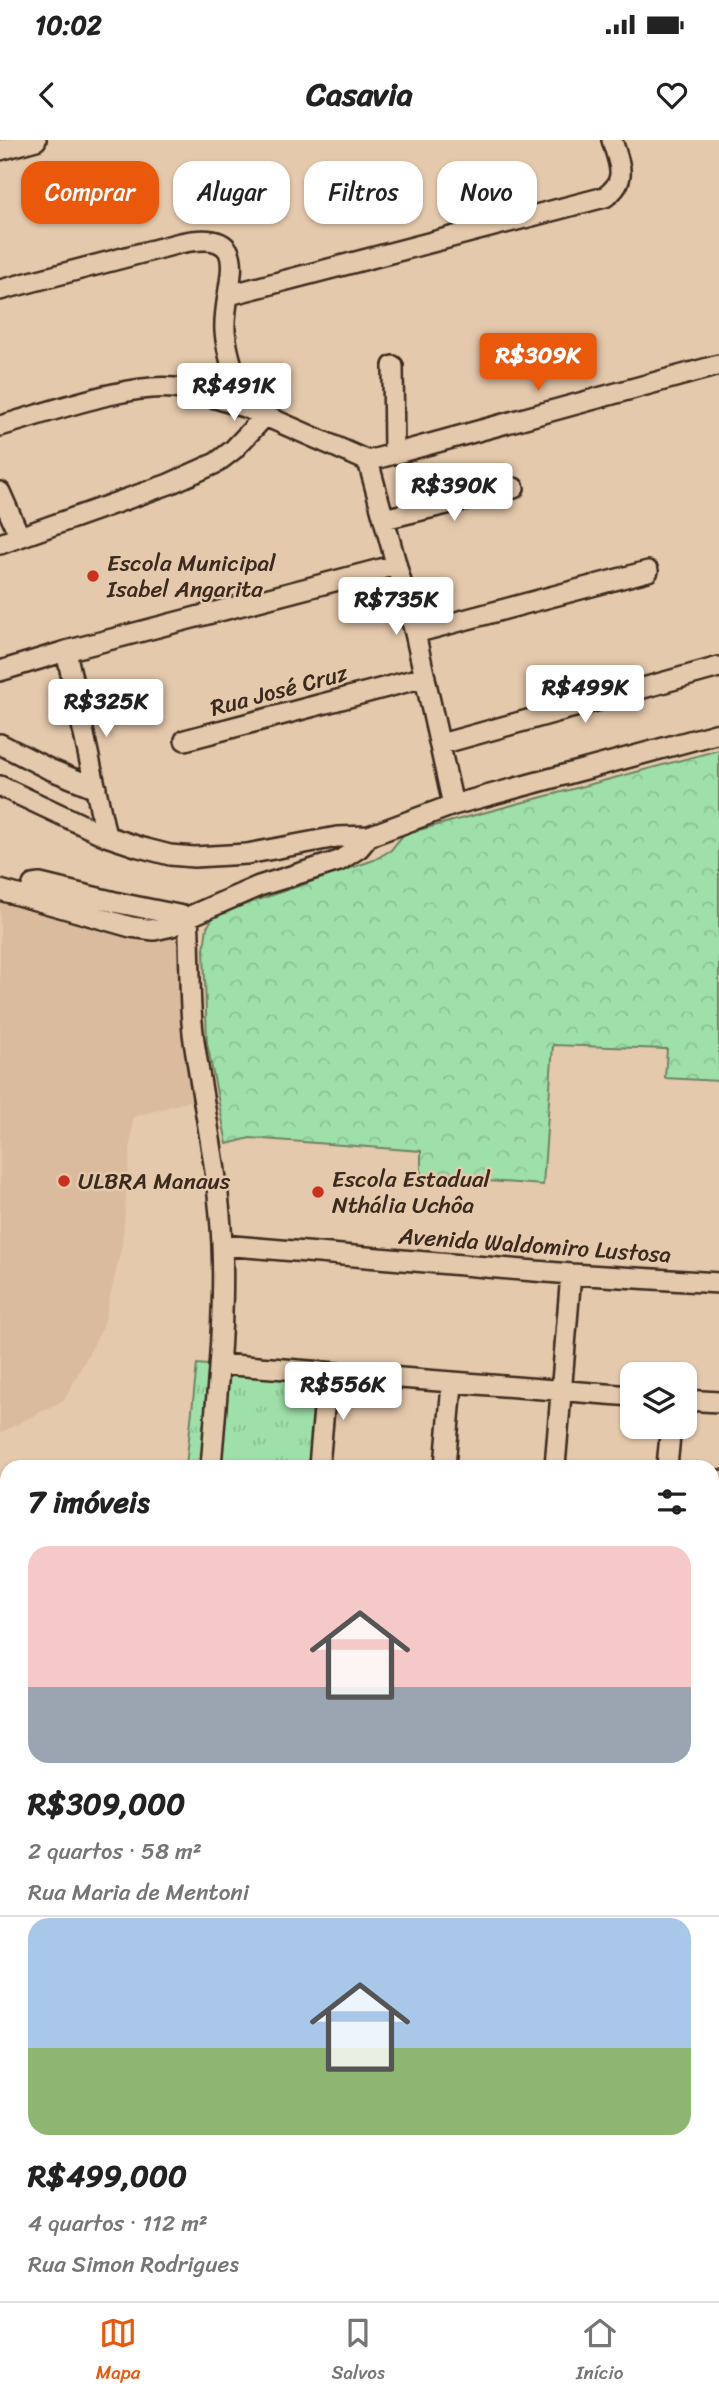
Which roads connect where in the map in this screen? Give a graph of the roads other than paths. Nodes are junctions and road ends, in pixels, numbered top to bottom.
1 (36, 140) edge
2 (612, 140) edge
3 (0, 150) edge
4 (0, 290) edge
5 (229, 295) junction
6 (719, 365) edge
7 (393, 366) dead end
8 (257, 412) junction
9 (0, 426) edge
10 (394, 453) junction
11 (368, 461) junction
12 (514, 488) dead end
13 (0, 492) edge
14 (384, 519) junction
15 (19, 535) junction
16 (0, 544) edge
17 (396, 565) junction
18 (648, 571) dead end
19 (415, 633) junction
20 (66, 651) junction
21 (719, 667) edge
22 (0, 671) edge
23 (425, 677) junction
24 (719, 733) edge
25 (185, 740) dead end
26 (0, 744) edge
27 (440, 744) junction
28 (0, 786) edge
29 (96, 788) junction
30 (453, 806) junction
31 (106, 836) junction
32 (369, 836) junction
33 (0, 890) edge
34 (188, 917) junction
35 (222, 1245) junction
36 (571, 1274) junction
37 (719, 1283) edge
38 (220, 1364) junction
39 (327, 1374) junction
40 (452, 1384) junction
41 (561, 1391) junction
42 (620, 1395) edge
43 (697, 1401) edge
44 (719, 1402) edge
45 (670, 1439) edge
46 (212, 1460) edge
47 (320, 1460) edge
48 (446, 1460) edge
49 (555, 1460) edge
50 (668, 1460) edge

1 - 3 street
2 - 5 street
4 - 5 street
5 - 8 street
6 - 10 street
7 - 10 street
8 - 9 street
8 - 11 street
8 - 15 street
10 - 11 street
11 - 14 street
12 - 14 street
13 - 15 street
14 - 17 street
15 - 16 street
17 - 19 street
17 - 20 street
18 - 19 street
19 - 23 street
20 - 22 street
20 - 29 street
21 - 27 street
23 - 25 street, Rua José Cruz
23 - 27 street
24 - 30 street
26 - 29 street
27 - 30 street
28 - 31 street
29 - 31 street
30 - 32 street
31 - 32 street
32 - 34 street
33 - 34 street
34 - 35 street
35 - 36 street, Avenida Waldomiro Lustosa
35 - 38 street
36 - 37 street, Avenida Waldomiro Lustosa
36 - 41 street
38 - 39 street
38 - 46 street
39 - 40 street
39 - 47 street
40 - 41 street
40 - 48 street
41 - 42 street
41 - 49 street
43 - 44 street
45 - 50 street

